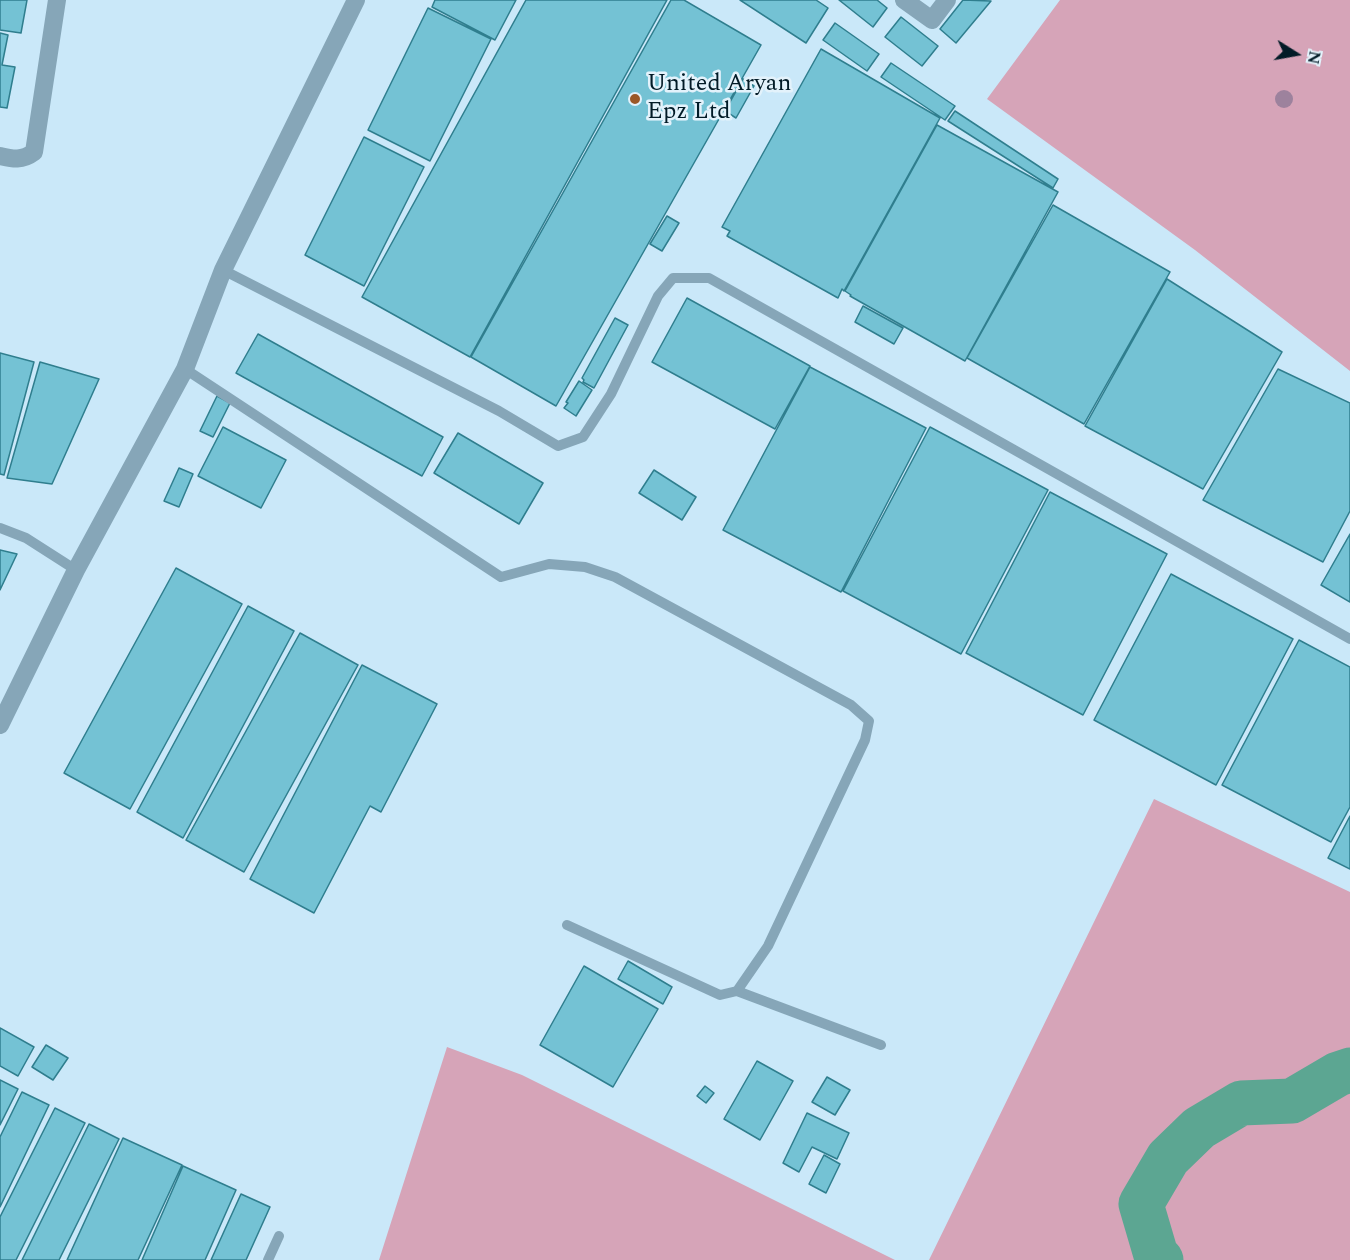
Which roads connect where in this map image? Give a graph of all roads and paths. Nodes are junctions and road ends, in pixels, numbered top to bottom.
1 (57, 0) edge
2 (356, 0) edge
3 (904, 0) edge
4 (947, 0) edge
5 (0, 156) edge
6 (223, 270) junction
7 (184, 369) junction
8 (0, 528) edge
9 (76, 570) junction
10 (1350, 639) edge
11 (0, 725) edge
12 (567, 926) dead end
13 (737, 991) junction
14 (881, 1045) dead end
15 (279, 1236) dead end
16 (268, 1260) edge

1 - 5 street
2 - 6 street
3 - 4 street
6 - 7 street
6 - 10 lane
7 - 9 street
7 - 13 lane
8 - 9 lane
9 - 11 street
12 - 13 lane
13 - 14 lane
15 - 16 lane

